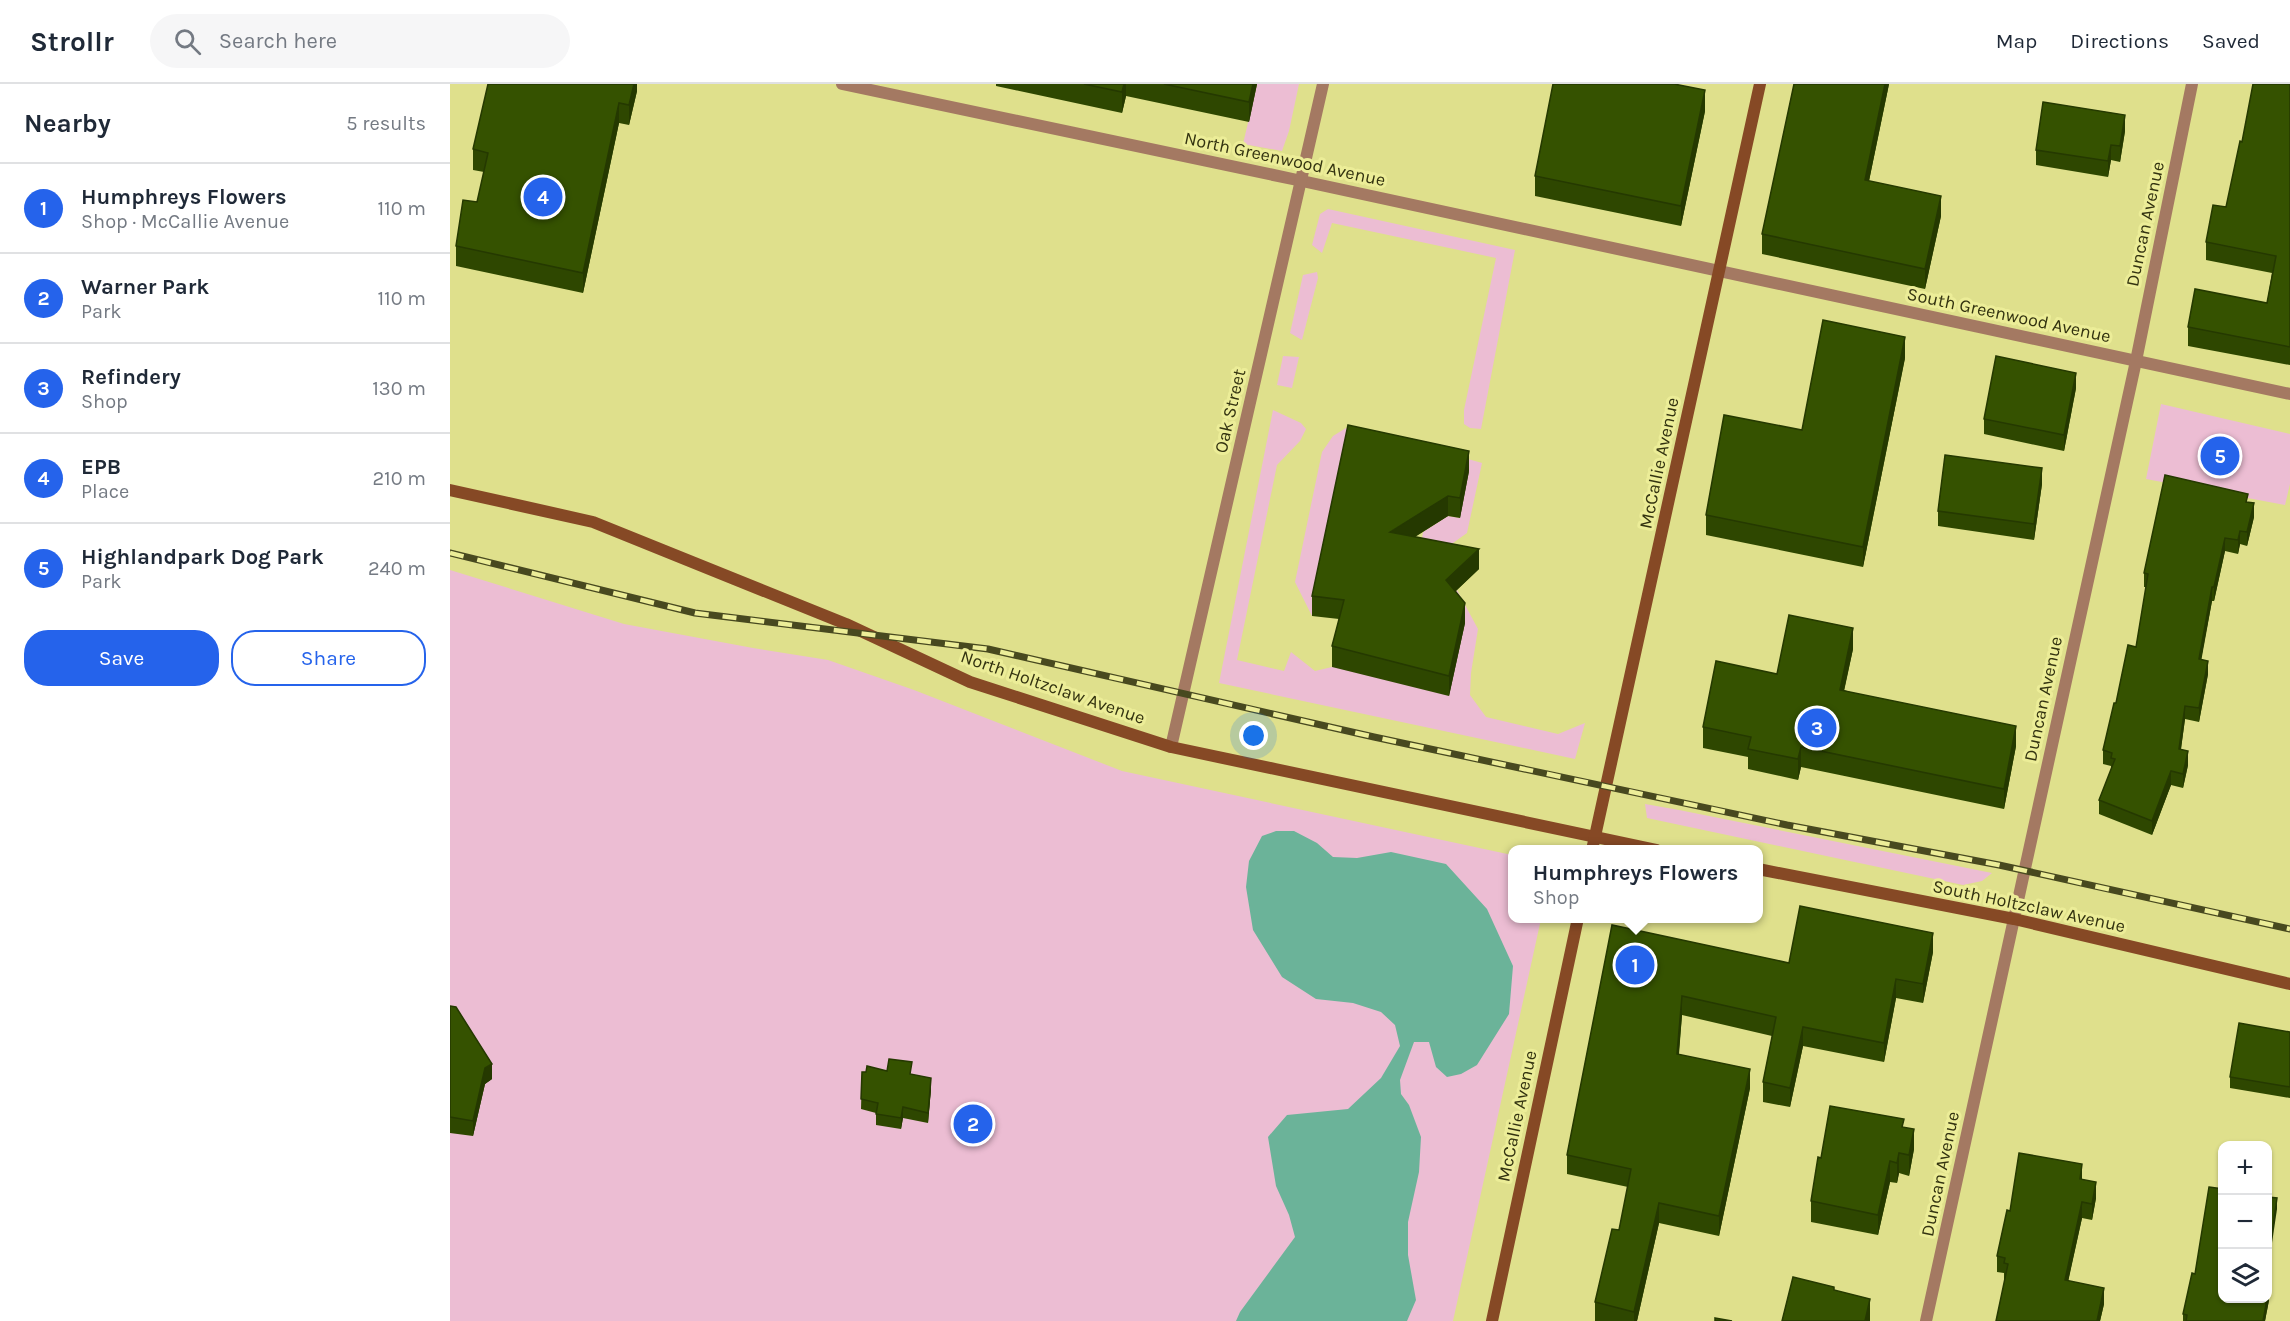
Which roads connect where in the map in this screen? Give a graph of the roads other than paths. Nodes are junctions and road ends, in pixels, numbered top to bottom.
1 (842, 84) edge
2 (1323, 84) edge
3 (1760, 84) edge
4 (2192, 84) edge
5 (1302, 181) junction
6 (1719, 270) junction
7 (2136, 361) junction
8 (2290, 394) edge
9 (450, 490) edge
10 (1171, 747) junction
11 (1594, 843) edge
12 (1615, 845) edge
13 (1763, 870) edge
14 (2014, 919) junction
15 (1577, 923) edge
16 (2290, 984) edge
17 (1492, 1321) edge
18 (1926, 1321) edge

1 - 5 street, North Greenwood Avenue
2 - 5 street, Oak Street
3 - 6 main road, McCallie Avenue
4 - 7 street, Duncan Avenue
5 - 6 street, North Greenwood Avenue
5 - 10 street, Oak Street
6 - 7 street, South Greenwood Avenue
6 - 11 main road, McCallie Avenue
7 - 8 street, South Greenwood Avenue
7 - 14 street, Duncan Avenue
9 - 10 main road, North Holtzclaw Avenue
10 - 11 main road, North Holtzclaw Avenue
11 - 12 main road
13 - 14 main road, South Holtzclaw Avenue
14 - 16 main road, South Holtzclaw Avenue
14 - 18 street, Duncan Avenue
15 - 17 main road, McCallie Avenue

